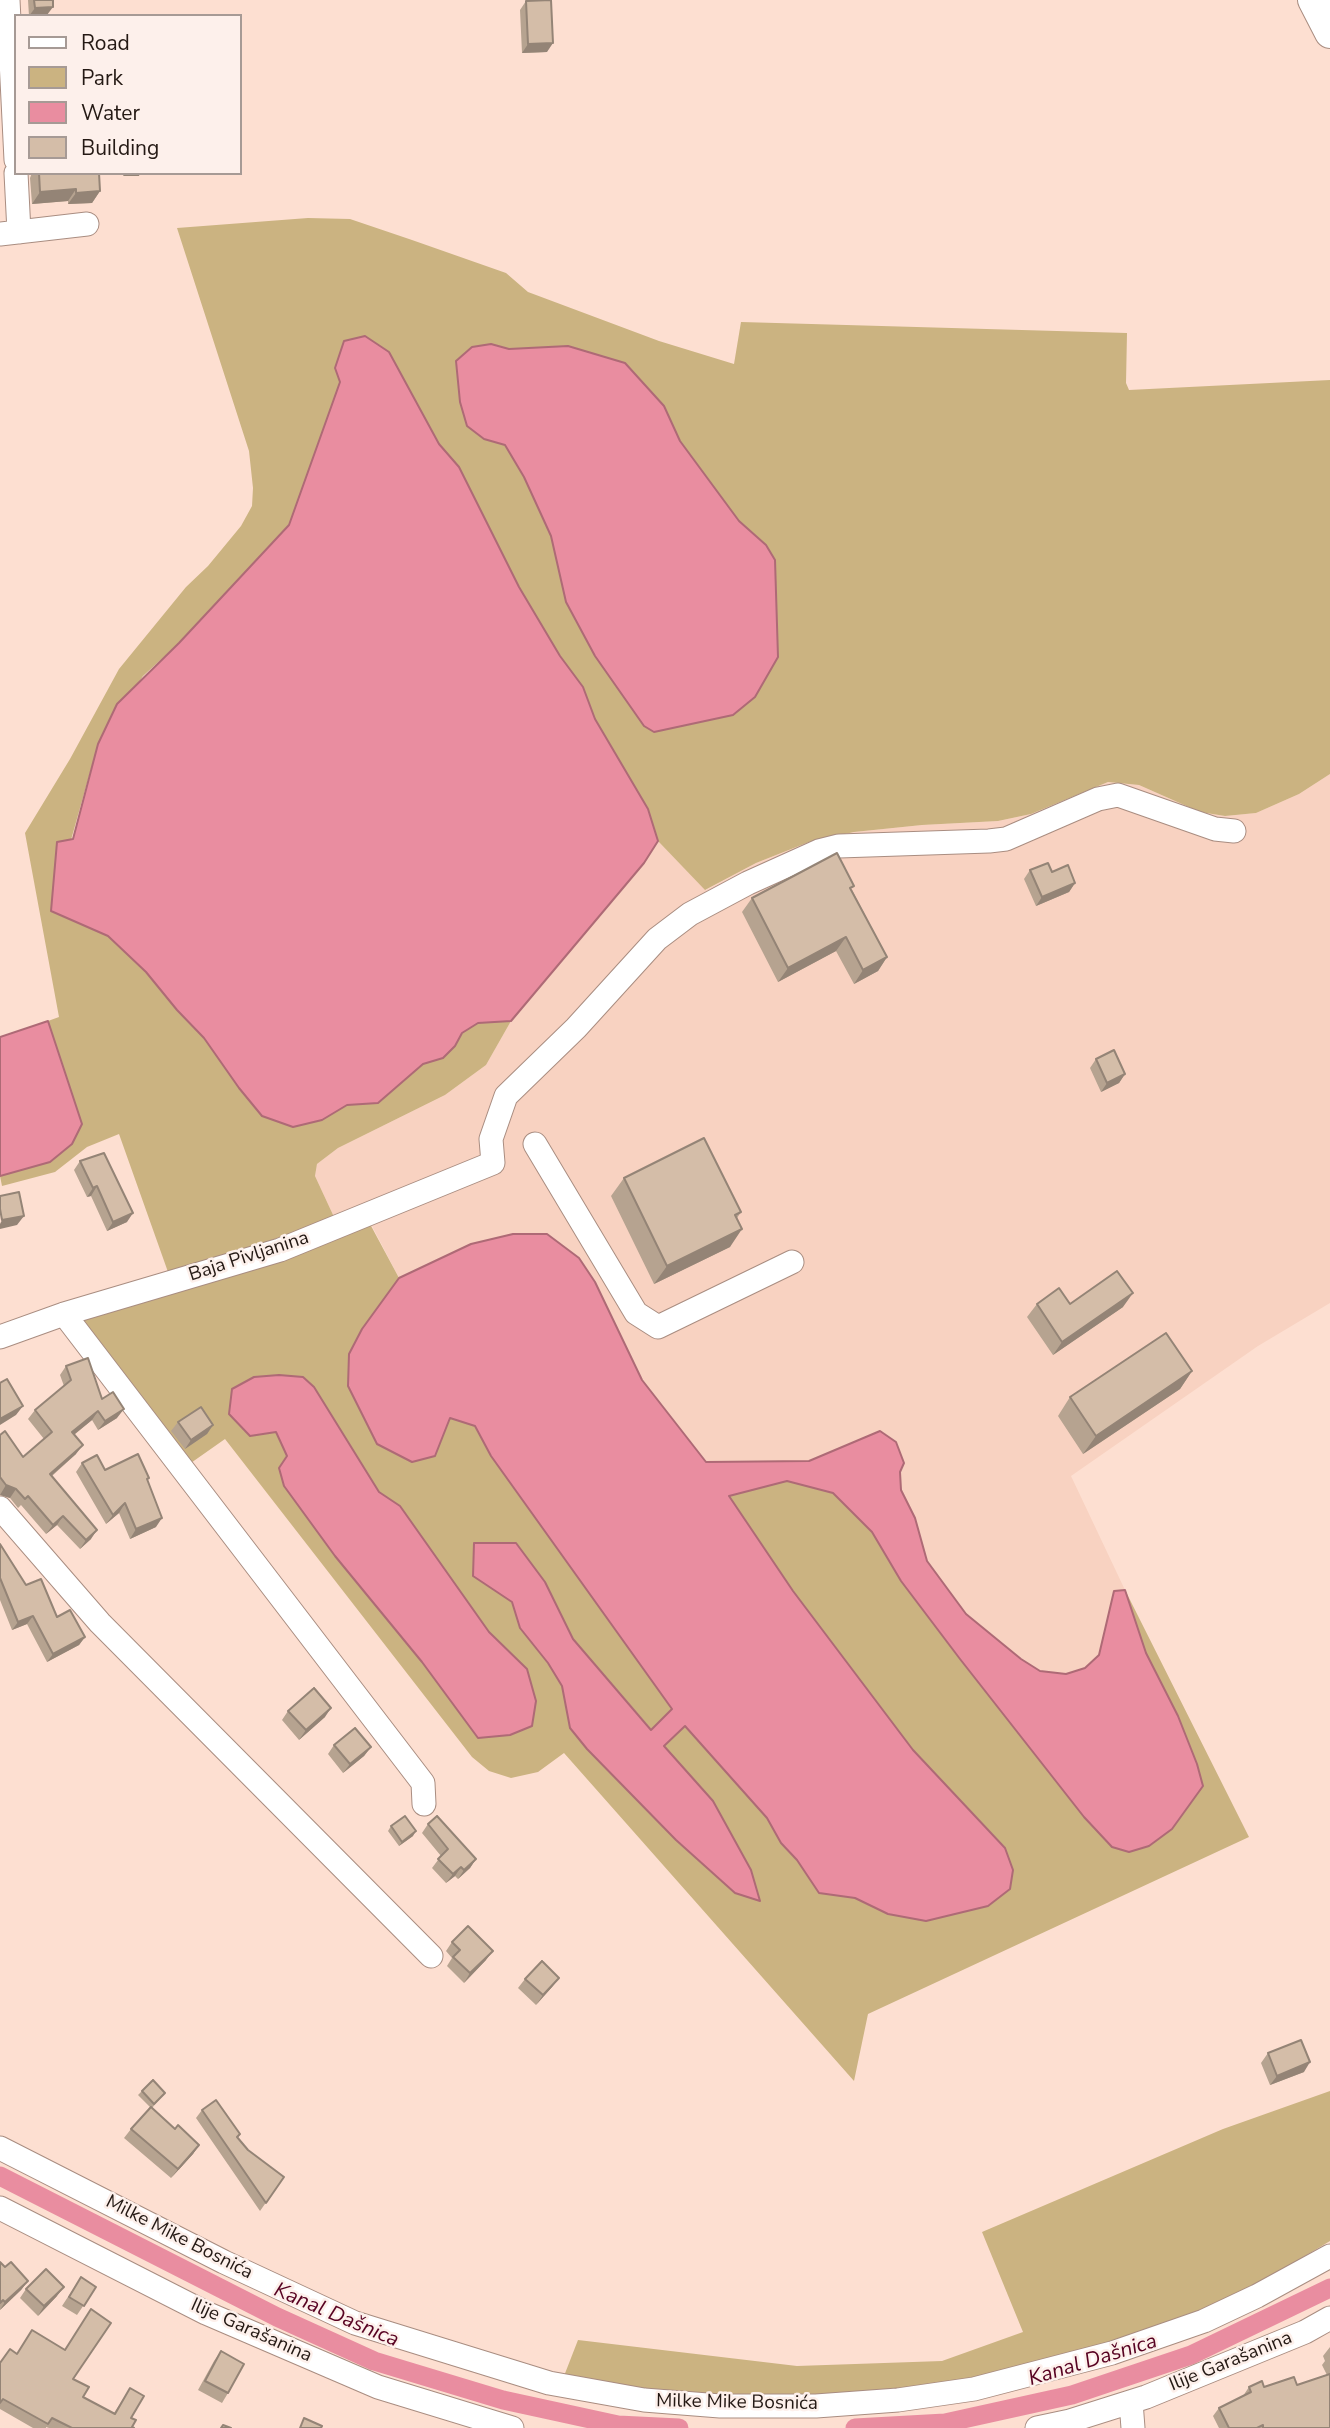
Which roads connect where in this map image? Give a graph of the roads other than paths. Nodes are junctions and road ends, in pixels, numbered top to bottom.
1 (8, 0) edge
2 (1313, 0) edge
3 (1330, 33) edge
4 (14, 120) edge
5 (16, 175) edge
6 (87, 224) dead end
7 (10, 233) edge
8 (1234, 831) dead end
9 (535, 1144) dead end
10 (792, 1262) dead end
11 (64, 1314) junction
12 (0, 1337) edge
13 (0, 1508) edge
14 (424, 1804) dead end
15 (431, 1956) dead end
16 (0, 2148) edge
17 (0, 2208) edge
18 (1330, 2256) edge
19 (1330, 2318) edge
20 (1131, 2402) junction
21 (512, 2428) edge
22 (1037, 2428) edge
23 (1133, 2428) edge

1 - 4 street
2 - 3 main road
5 - 7 street
6 - 7 street
8 - 11 street, Baja Pivljanina
9 - 10 street
11 - 12 street, Baja Pivljanina
11 - 14 street
13 - 15 street
16 - 18 street, Milke Mike Bosnića
17 - 21 street, Ilije Garašanina
19 - 20 street, Ilije Garašanina
20 - 22 street, Ilije Garašanina
20 - 23 street

